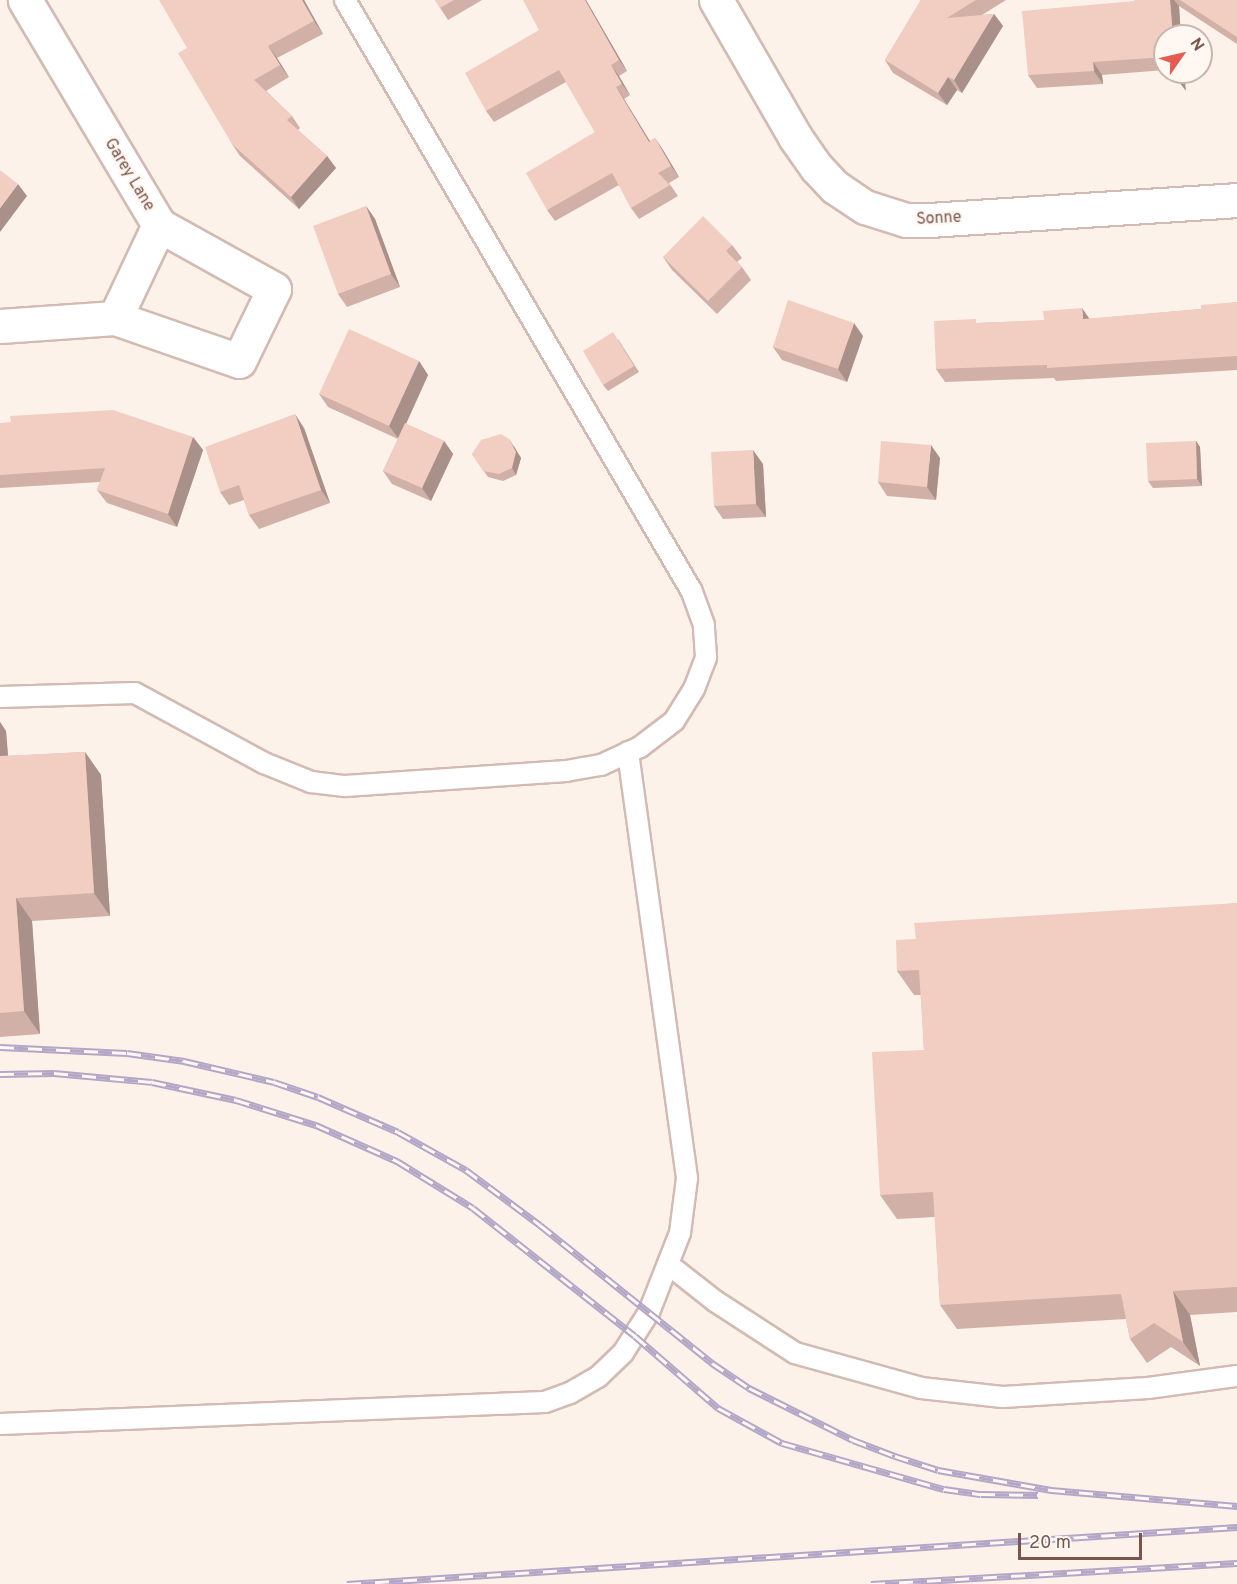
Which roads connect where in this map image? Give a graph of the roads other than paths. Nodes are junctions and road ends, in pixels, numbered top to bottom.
1 (25, 0) edge
2 (345, 0) edge
3 (716, 0) edge
4 (1237, 200) edge
5 (159, 225) junction
6 (115, 318) junction
7 (0, 326) edge
8 (0, 697) edge
9 (628, 752) junction
10 (668, 1264) junction
11 (1237, 1376) edge
12 (0, 1424) edge

1 - 5 street, Garey Lane
2 - 9 lane
3 - 4 street, Sonne
5 - 6 street, Garey Lane
5 - 6 street
6 - 7 street
8 - 9 lane
9 - 10 lane
10 - 11 lane
10 - 12 lane

